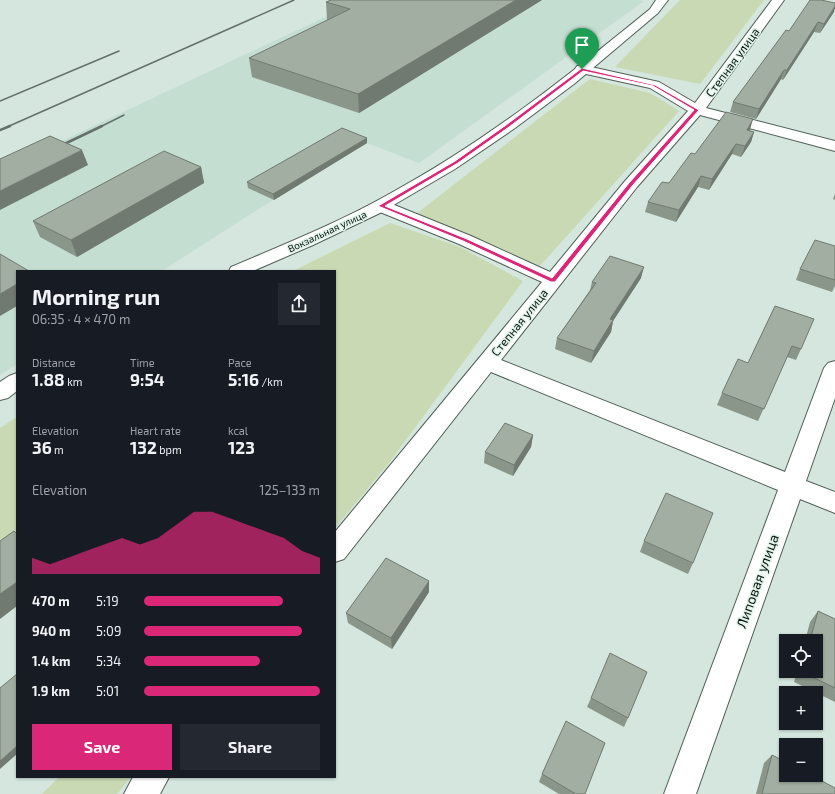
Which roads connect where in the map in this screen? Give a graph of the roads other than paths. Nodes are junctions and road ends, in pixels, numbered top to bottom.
1 (662, 0) edge
2 (778, 0) edge
3 (582, 69) junction
4 (696, 110) junction
5 (835, 146) edge
6 (381, 206) junction
7 (240, 270) edge
8 (553, 280) junction
9 (487, 362) junction
10 (835, 368) edge
11 (16, 382) edge
12 (0, 392) edge
13 (791, 485) junction
14 (835, 502) edge
15 (336, 550) edge
16 (152, 778) edge
17 (140, 794) edge
18 (680, 794) edge

1 - 3 street, Вокзальная улица
2 - 4 street, Степная улица
3 - 4 street
3 - 6 street, Вокзальная улица
4 - 5 street
4 - 8 street, Степная улица
6 - 7 street, Вокзальная улица
6 - 8 street
8 - 9 street, Степная улица
9 - 13 street
9 - 15 street, Степная улица
10 - 13 street, Липовая улица
11 - 12 street
13 - 14 street
13 - 18 street, Липовая улица
16 - 17 street

